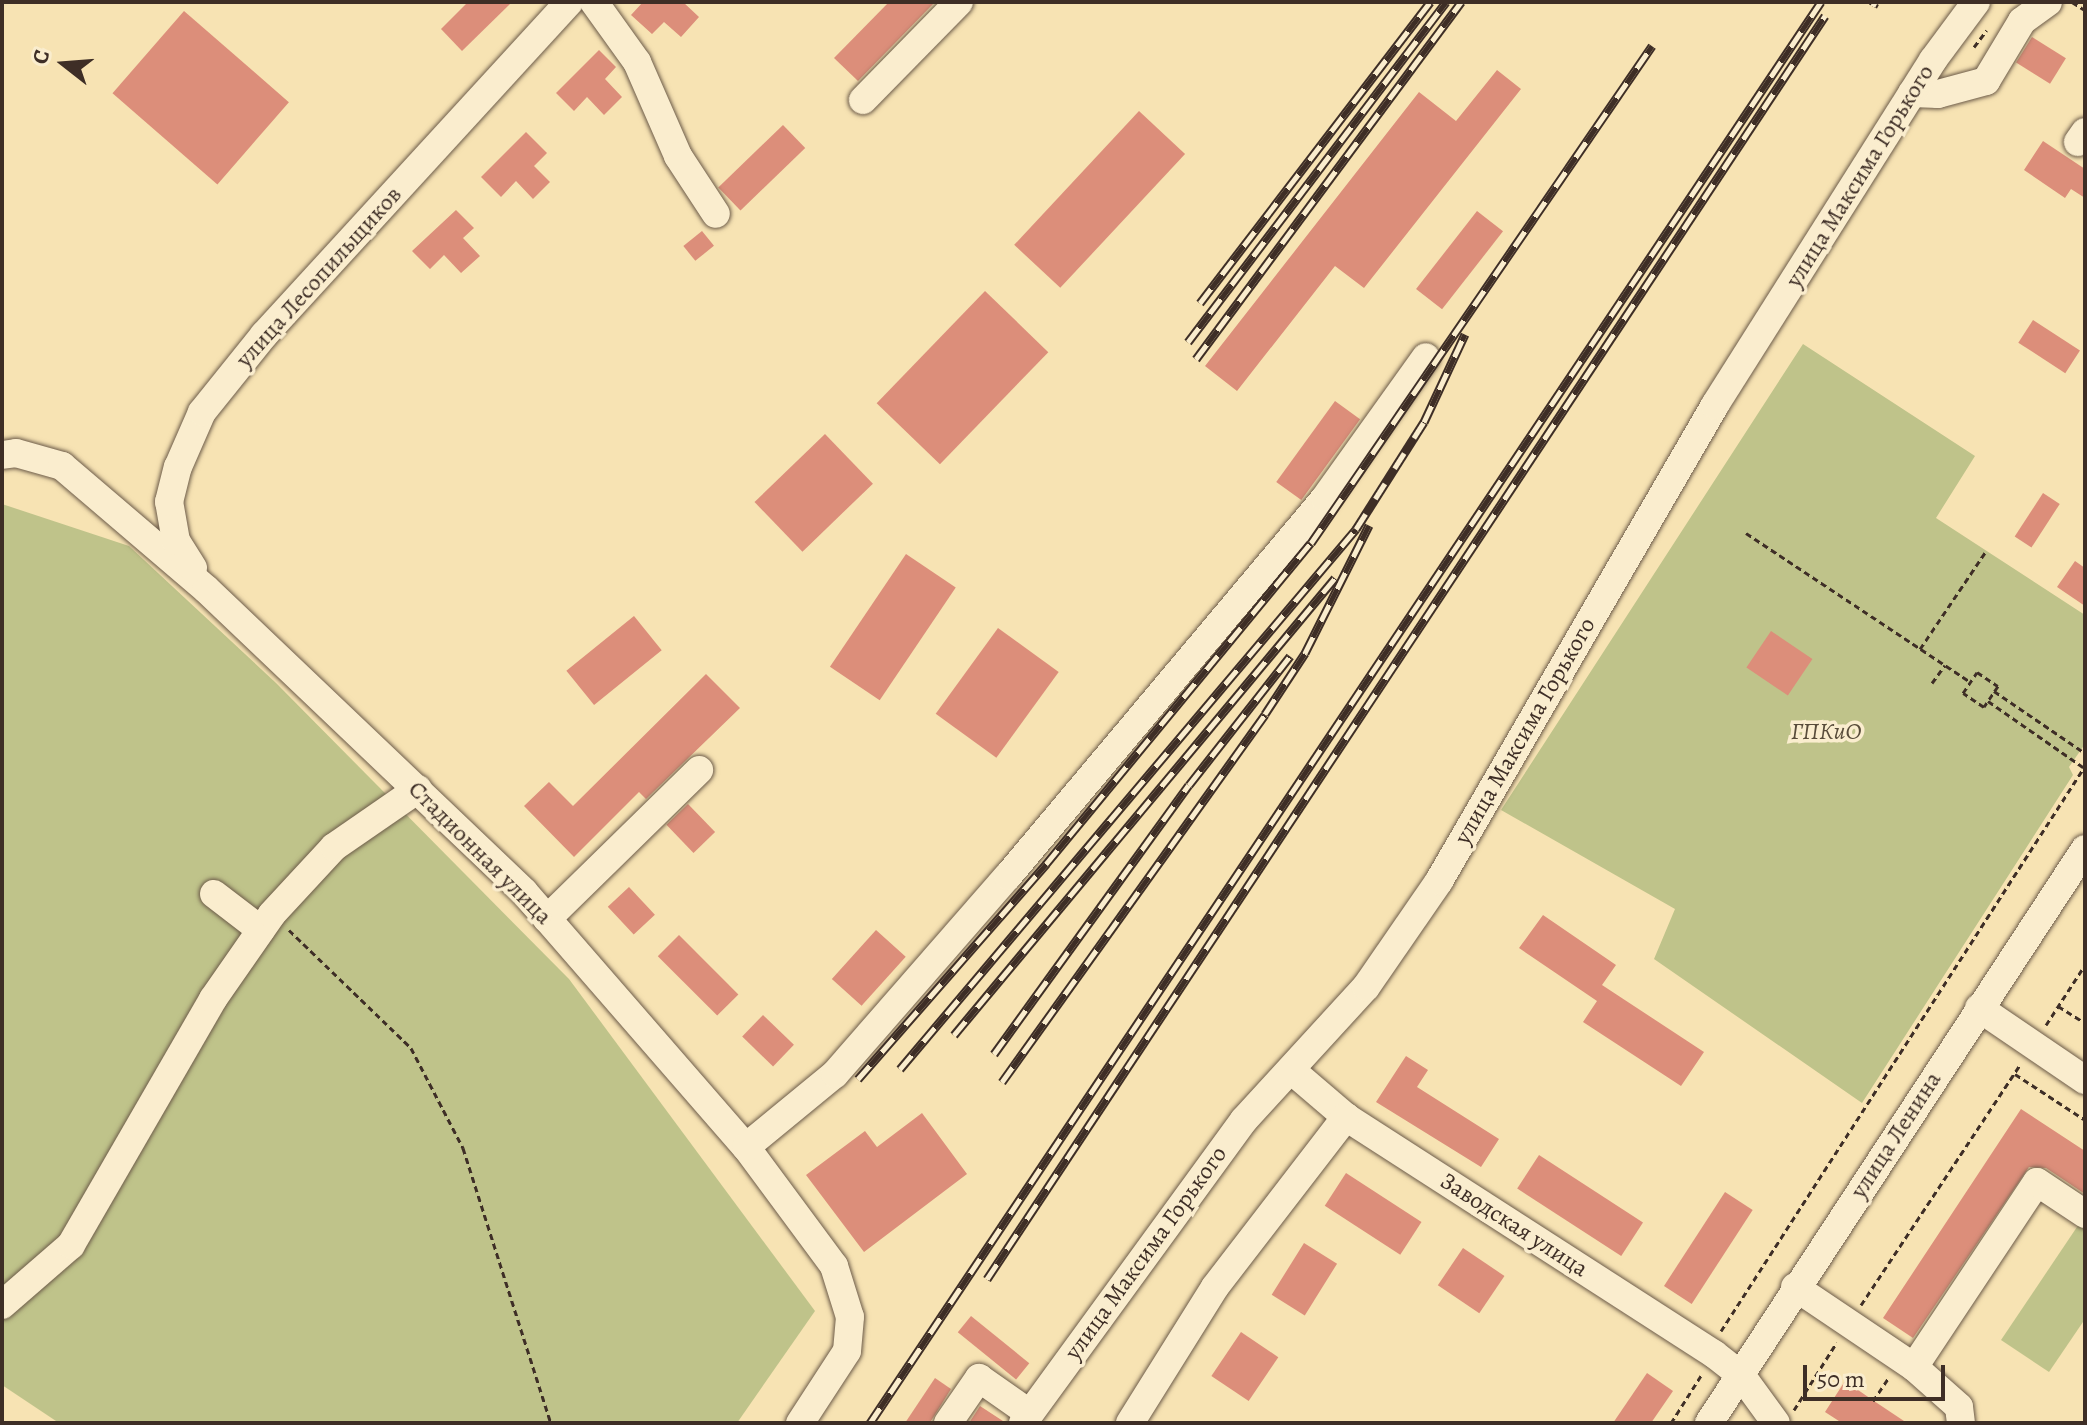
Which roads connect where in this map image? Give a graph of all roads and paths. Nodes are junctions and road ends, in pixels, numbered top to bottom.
1 (569, 2) edge
2 (594, 2) edge
3 (959, 2) edge
4 (1976, 2) edge
5 (2048, 2) edge
6 (2072, 2) edge
7 (2085, 10) edge
8 (1912, 93) junction
9 (863, 100) dead end
10 (716, 214) dead end
11 (1426, 357) dead end
12 (2, 455) edge
13 (1746, 533) dead end
14 (1986, 551) dead end
15 (206, 589) junction
16 (1920, 649) junction
17 (1945, 665) junction
18 (1970, 682) junction
19 (1932, 683) dead end
20 (1994, 691) junction
21 (1988, 701) junction
22 (2013, 704) junction
23 (2007, 713) junction
24 (2034, 718) junction
25 (2027, 728) junction
26 (2054, 732) junction
27 (2047, 741) junction
28 (2075, 747) junction
29 (2085, 753) edge
30 (2069, 757) junction
31 (2084, 767) edge
32 (699, 770) dead end
33 (418, 789) junction
34 (2085, 849) edge
35 (214, 894) dead end
36 (547, 919) junction
37 (266, 922) junction
38 (2085, 965) edge
39 (2058, 1005) junction
40 (1979, 1008) junction
41 (2085, 1023) edge
42 (2032, 1046) junction
43 (1291, 1070) junction
44 (2015, 1074) junction
45 (2085, 1080) edge
46 (1346, 1117) junction
47 (2085, 1120) edge
48 (746, 1147) junction
49 (2085, 1214) edge
50 (1795, 1287) junction
51 (2, 1305) edge
52 (1849, 1324) junction
53 (1714, 1354) junction
54 (1914, 1367) junction
55 (1741, 1375) junction
56 (1026, 1418) edge
57 (551, 1423) edge
58 (800, 1423) edge
59 (948, 1423) edge
60 (1130, 1423) edge
61 (1671, 1423) edge
62 (1709, 1423) edge
63 (1776, 1423) edge
64 (1786, 1423) edge
65 (1961, 1423) edge

1 - 15 street, улица Лесопильщиков
2 - 10 street
3 - 9 street
4 - 8 street, улица Максима Горького
5 - 8 street
6 - 7 path
8 - 43 street, улица Максима Горького
11 - 48 street
12 - 15 street, Стадионная улица
13 - 16 path
14 - 16 path
15 - 33 street, Стадионная улица
16 - 17 path
17 - 18 path
17 - 19 path
18 - 20 path
18 - 21 path
20 - 21 path
20 - 22 path
21 - 23 path
22 - 23 path
22 - 24 path
23 - 25 path
24 - 25 path
24 - 26 path
25 - 27 path
26 - 27 path
26 - 28 path
27 - 30 path
28 - 29 path
28 - 30 path
30 - 31 path
31 - 53 path
32 - 36 street
33 - 36 street, Стадионная улица
33 - 37 street
34 - 40 street, улица Ленина
35 - 37 street
36 - 48 street, Стадионная улица
37 - 51 street
37 - 57 path
38 - 39 path
39 - 41 path
39 - 42 path
40 - 42 street
40 - 50 street, улица Ленина
42 - 44 path
42 - 45 street
43 - 46 street, Заводская улица
43 - 56 street, улица Максима Горького
44 - 47 path
44 - 52 path
46 - 53 street, Заводская улица
46 - 60 street
48 - 58 street, Стадионная улица
49 - 54 street
50 - 52 street
50 - 55 street, улица Ленина
52 - 54 street
52 - 64 path
53 - 55 street, Заводская улица
53 - 61 path
54 - 65 street
55 - 62 street, улица Ленина
55 - 63 street, Заводская улица
56 - 59 street

